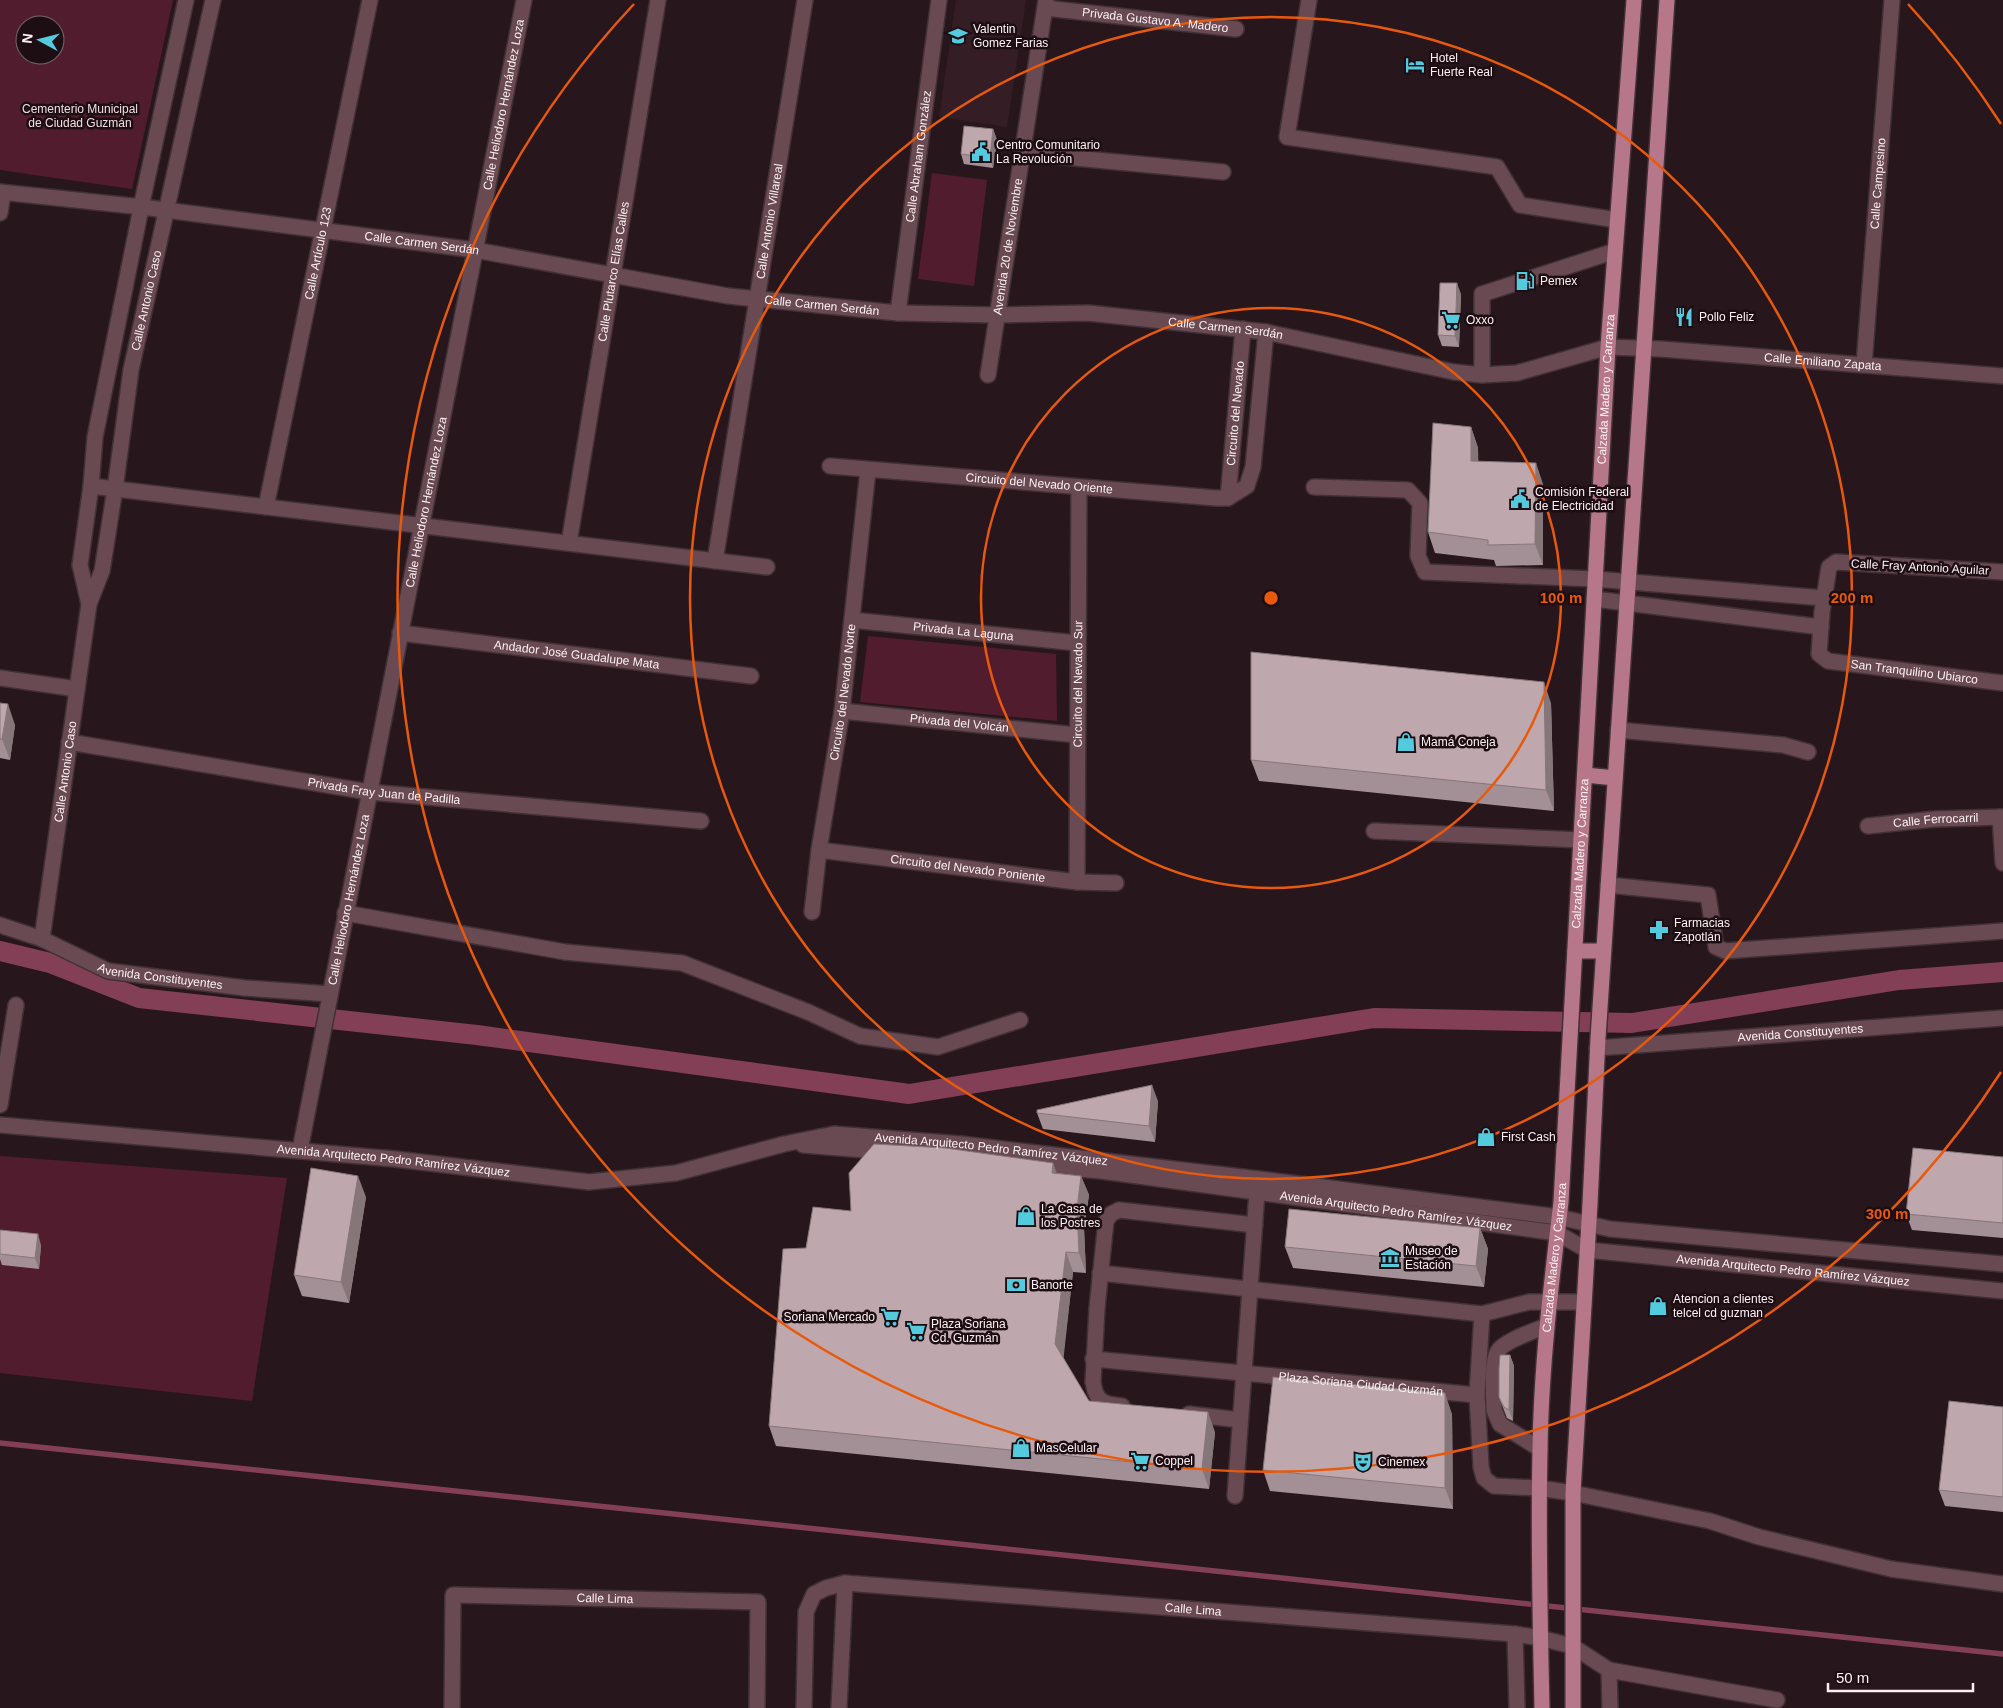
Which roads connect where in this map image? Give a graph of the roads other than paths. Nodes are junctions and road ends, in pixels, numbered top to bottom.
1 (186, 0) edge
2 (213, 0) edge
3 (370, 0) edge
4 (524, 0) edge
5 (658, 0) edge
6 (805, 0) edge
7 (939, 0) edge
8 (1309, 0) edge
9 (1634, 0) edge
10 (1667, 0) edge
11 (1892, 0) edge
12 (1045, 4) edge
13 (1236, 29) dead end
14 (1022, 153) junction
15 (1222, 172) dead end
16 (1, 192) edge
17 (142, 206) junction
18 (167, 210) junction
19 (0, 213) edge
20 (1617, 220) junction
21 (323, 231) junction
22 (476, 250) junction
23 (1615, 251) junction
24 (613, 274) junction
25 (757, 298) junction
26 (898, 312) junction
27 (997, 315) junction
28 (1243, 329) junction
29 (1266, 332) junction
30 (1608, 347) junction
31 (1643, 348) junction
32 (1864, 365) junction
33 (988, 374) dead end
34 (1482, 375) junction
35 (2003, 376) edge
36 (830, 466) dead end
37 (868, 470) junction
38 (91, 486) junction
39 (1079, 487) junction
40 (1314, 487) dead end
41 (115, 489) junction
42 (1228, 498) junction
43 (266, 507) junction
44 (422, 526) junction
45 (569, 543) junction
46 (714, 561) junction
47 (767, 567) dead end
48 (2003, 572) edge
49 (1595, 580) junction
50 (1628, 582) junction
51 (1824, 598) junction
52 (1594, 599) junction
53 (1626, 603) junction
54 (89, 604) junction
55 (852, 620) junction
56 (1821, 627) junction
57 (400, 633) junction
58 (1077, 642) junction
59 (751, 676) dead end
60 (0, 678) edge
61 (2003, 683) edge
62 (77, 689) junction
63 (842, 712) junction
64 (1618, 730) junction
65 (1077, 734) junction
66 (69, 742) junction
67 (1808, 752) dead end
68 (1584, 775) junction
69 (1615, 778) junction
70 (369, 792) junction
71 (2002, 817) edge
72 (701, 821) dead end
73 (1868, 826) dead end
74 (1374, 831) dead end
75 (1581, 840) junction
76 (819, 850) junction
77 (2003, 862) edge
78 (1077, 882) junction
79 (1116, 883) dead end
80 (1608, 885) junction
81 (812, 912) dead end
82 (345, 913) junction
83 (0, 925) edge
84 (2003, 931) edge
85 (42, 939) junction
86 (1575, 951) junction
87 (1603, 951) junction
88 (329, 999) junction
89 (16, 1005) dead end
90 (2003, 1018) edge
91 (1020, 1020) dead end
92 (1597, 1043) junction
93 (0, 1105) edge
94 (0, 1125) edge
95 (784, 1144) junction
96 (300, 1150) junction
97 (1257, 1192) junction
98 (1559, 1217) junction
99 (1589, 1224) junction
100 (1254, 1226) junction
101 (1557, 1233) junction
102 (1587, 1250) junction
103 (1875, 1252) junction
104 (2003, 1264) edge
105 (1100, 1273) junction
106 (1873, 1278) junction
107 (1250, 1289) junction
108 (2003, 1291) edge
109 (1549, 1302) junction
110 (1584, 1302) junction
111 (1482, 1314) junction
112 (1546, 1326) junction
113 (1093, 1359) junction
114 (1244, 1374) junction
115 (1477, 1395) junction
116 (1135, 1408) edge
117 (1173, 1412) edge
118 (1240, 1420) junction
119 (1540, 1449) junction
120 (1539, 1488) junction
121 (1573, 1493) junction
122 (1235, 1496) dead end
123 (845, 1583) junction
124 (2003, 1584) edge
125 (1515, 1634) junction
126 (1540, 1634) junction
127 (1572, 1639) junction
128 (1609, 1670) junction
129 (1777, 1700) dead end
130 (452, 1708) edge
131 (757, 1708) edge
132 (804, 1708) edge
133 (839, 1708) edge
134 (1517, 1708) edge
135 (1542, 1708) edge
136 (1573, 1708) edge
137 (1610, 1708) edge

1 - 17 street, Calle Antonio Caso
2 - 18 street, Calle Antonio Caso
3 - 21 street, Calle Artículo 123
4 - 22 street, Calle Heliodoro Hernández Loza
5 - 24 street, Calle Plutarco Elías Calles
6 - 25 street, Calle Antonio Villareal
7 - 26 street, Calle Abraham González
8 - 20 street
9 - 20 main road, Calzada Madero y Carranza
10 - 31 main road
11 - 32 street, Calle Campesino
12 - 13 street, Privada Gustavo A. Madero
12 - 14 street, Avenida 20 de Noviembre
14 - 15 street
14 - 27 street, Avenida 20 de Noviembre
16 - 17 street, Calle Carmen Serdán
16 - 19 street
17 - 18 street, Calle Carmen Serdán
17 - 38 street, Calle Antonio Caso
18 - 21 street, Calle Carmen Serdán
18 - 41 street, Calle Antonio Caso
20 - 23 main road, Calzada Madero y Carranza
21 - 22 street, Calle Carmen Serdán
21 - 43 street, Calle Artículo 123
22 - 24 street, Calle Carmen Serdán
22 - 44 street, Calle Heliodoro Hernández Loza
23 - 30 main road, Calzada Madero y Carranza
23 - 34 street
24 - 25 street, Calle Carmen Serdán
24 - 45 street, Calle Plutarco Elías Calles
25 - 26 street, Calle Carmen Serdán
25 - 46 street, Calle Antonio Villareal
26 - 27 street, Calle Carmen Serdán
27 - 28 street, Calle Carmen Serdán
27 - 33 street, Avenida 20 de Noviembre
28 - 29 street, Calle Carmen Serdán
28 - 42 street, Circuito del Nevado
29 - 34 street, Calle Carmen Serdán
29 - 42 street, Circuito del Nevado
30 - 31 street, Calle Carmen Serdán
30 - 34 street, Calle Carmen Serdán
30 - 49 main road, Calzada Madero y Carranza
31 - 32 street, Calle Emiliano Zapata
31 - 50 main road
32 - 35 street, Calle Emiliano Zapata
36 - 37 street, Circuito del Nevado Oriente
37 - 39 street, Circuito del Nevado Oriente
37 - 55 street, Circuito del Nevado Norte
38 - 41 street
38 - 54 street, Calle Antonio Caso
39 - 42 street, Circuito del Nevado Oriente
39 - 58 street, Circuito del Nevado Sur
40 - 49 street
41 - 43 street
41 - 54 street, Calle Antonio Caso
43 - 44 street
44 - 45 street
44 - 57 street, Calle Heliodoro Hernández Loza
45 - 46 street
46 - 47 street
48 - 51 street, Calle Fray Antonio Aguilar
49 - 50 street
49 - 52 main road, Calzada Madero y Carranza
50 - 51 street
50 - 53 main road
51 - 56 street
52 - 53 street
52 - 68 main road, Calzada Madero y Carranza
53 - 56 street
53 - 64 main road
54 - 62 street, Calle Antonio Caso
55 - 58 street, Privada La Laguna
55 - 63 street, Circuito del Nevado Norte
56 - 61 street, San Tranquilino Ubiarco
57 - 59 street, Andador José Guadalupe Mata
57 - 70 street, Calle Heliodoro Hernández Loza
58 - 65 street, Circuito del Nevado Sur
60 - 62 street
62 - 66 street, Calle Antonio Caso
63 - 65 street, Privada del Volcán
63 - 76 street, Circuito del Nevado Norte
64 - 67 street
64 - 69 main road
65 - 78 street, Circuito del Nevado Sur
66 - 70 street, Privada Fray Juan de Padilla
66 - 85 street, Calle Antonio Caso
68 - 69 main road
68 - 75 main road, Calzada Madero y Carranza
69 - 80 main road
70 - 72 street, Privada Fray Juan de Padilla
70 - 82 street, Calle Heliodoro Hernández Loza
71 - 73 street, Calle Ferrocarril
71 - 77 street
74 - 75 street
75 - 86 main road, Calzada Madero y Carranza
76 - 78 street, Circuito del Nevado Poniente
76 - 81 street, Circuito del Nevado Norte
78 - 79 street, Circuito del Nevado Poniente
80 - 84 street
80 - 87 main road
82 - 88 street, Calle Heliodoro Hernández Loza
82 - 91 street
83 - 85 street, Avenida Constituyentes
85 - 88 street, Avenida Constituyentes
86 - 87 main road
86 - 98 main road, Calzada Madero y Carranza
87 - 92 main road
88 - 96 street, Calle Heliodoro Hernández Loza
89 - 93 street
90 - 92 street, Avenida Constituyentes
92 - 99 main road
94 - 96 street, Avenida Arquitecto Pedro Ramírez Vázquez
95 - 96 street, Avenida Arquitecto Pedro Ramírez Vázquez
95 - 97 street, Avenida Arquitecto Pedro Ramírez Vázquez
95 - 98 street, Avenida Arquitecto Pedro Ramírez Vázquez
97 - 100 street
97 - 101 street, Avenida Arquitecto Pedro Ramírez Vázquez
98 - 99 street, Avenida Arquitecto Pedro Ramírez Vázquez
98 - 101 main road, Calzada Madero y Carranza
99 - 102 main road
99 - 103 street, Avenida Arquitecto Pedro Ramírez Vázquez
100 - 105 street
100 - 107 street
101 - 102 street, Avenida Arquitecto Pedro Ramírez Vázquez
101 - 109 main road, Calzada Madero y Carranza
102 - 106 street, Avenida Arquitecto Pedro Ramírez Vázquez
102 - 110 main road
103 - 104 street, Avenida Arquitecto Pedro Ramírez Vázquez
103 - 106 street
105 - 107 street
105 - 113 street
106 - 108 street, Avenida Arquitecto Pedro Ramírez Vázquez
107 - 111 street
107 - 114 street
109 - 110 street
109 - 111 street
109 - 112 main road, Calzada Madero y Carranza
110 - 121 main road
111 - 115 street
112 - 119 main road, Calzada Madero y Carranza
112 - 119 street
113 - 114 street, Plaza Soriana Ciudad Guzmán
113 - 116 street
114 - 115 street, Plaza Soriana Ciudad Guzmán
114 - 118 street
115 - 120 street
117 - 118 street
118 - 122 street
119 - 120 main road, Calzada Madero y Carranza
120 - 121 street
120 - 126 main road, Calzada Madero y Carranza
121 - 124 street
121 - 127 main road
123 - 125 street, Calle Lima
123 - 132 street
123 - 133 street
125 - 126 street, Calle Lima
125 - 134 street
126 - 127 street, Calle Lima
126 - 135 main road, Calzada Madero y Carranza
127 - 128 street, Calle Lima
127 - 136 main road
128 - 129 street
128 - 137 street
130 - 131 street, Calle Lima

